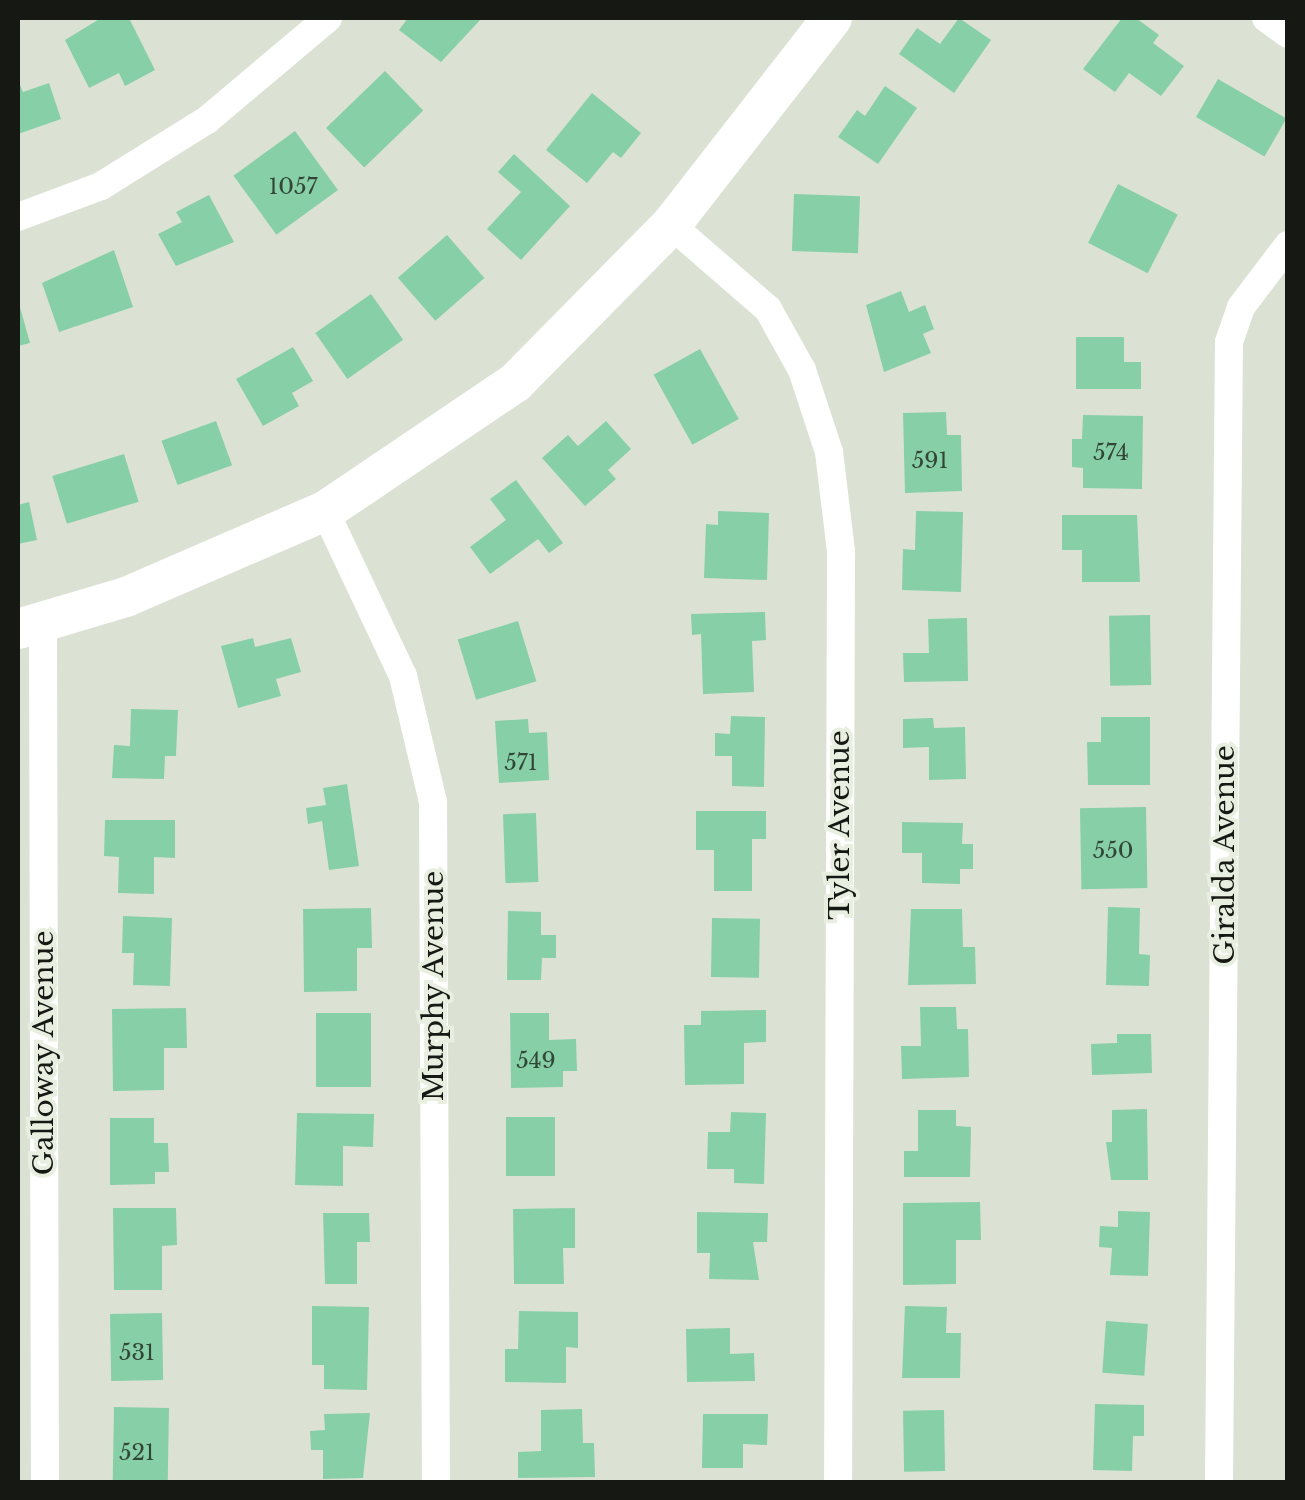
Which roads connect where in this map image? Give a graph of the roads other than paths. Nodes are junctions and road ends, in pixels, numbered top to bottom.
1 (328, 18) edge
2 (832, 18) edge
3 (1266, 18) edge
4 (1288, 34) edge
5 (18, 217) edge
6 (671, 224) junction
7 (1288, 245) edge
8 (326, 510) junction
9 (30, 627) edge
10 (45, 1482) edge
11 (436, 1482) edge
12 (838, 1482) edge
13 (1219, 1482) edge

1 - 5 street
2 - 6 main road
3 - 4 street
6 - 8 main road
6 - 12 street, Tyler Avenue
7 - 13 street, Giralda Avenue
8 - 9 main road
8 - 11 street, Murphy Avenue
9 - 10 street, Galloway Avenue

